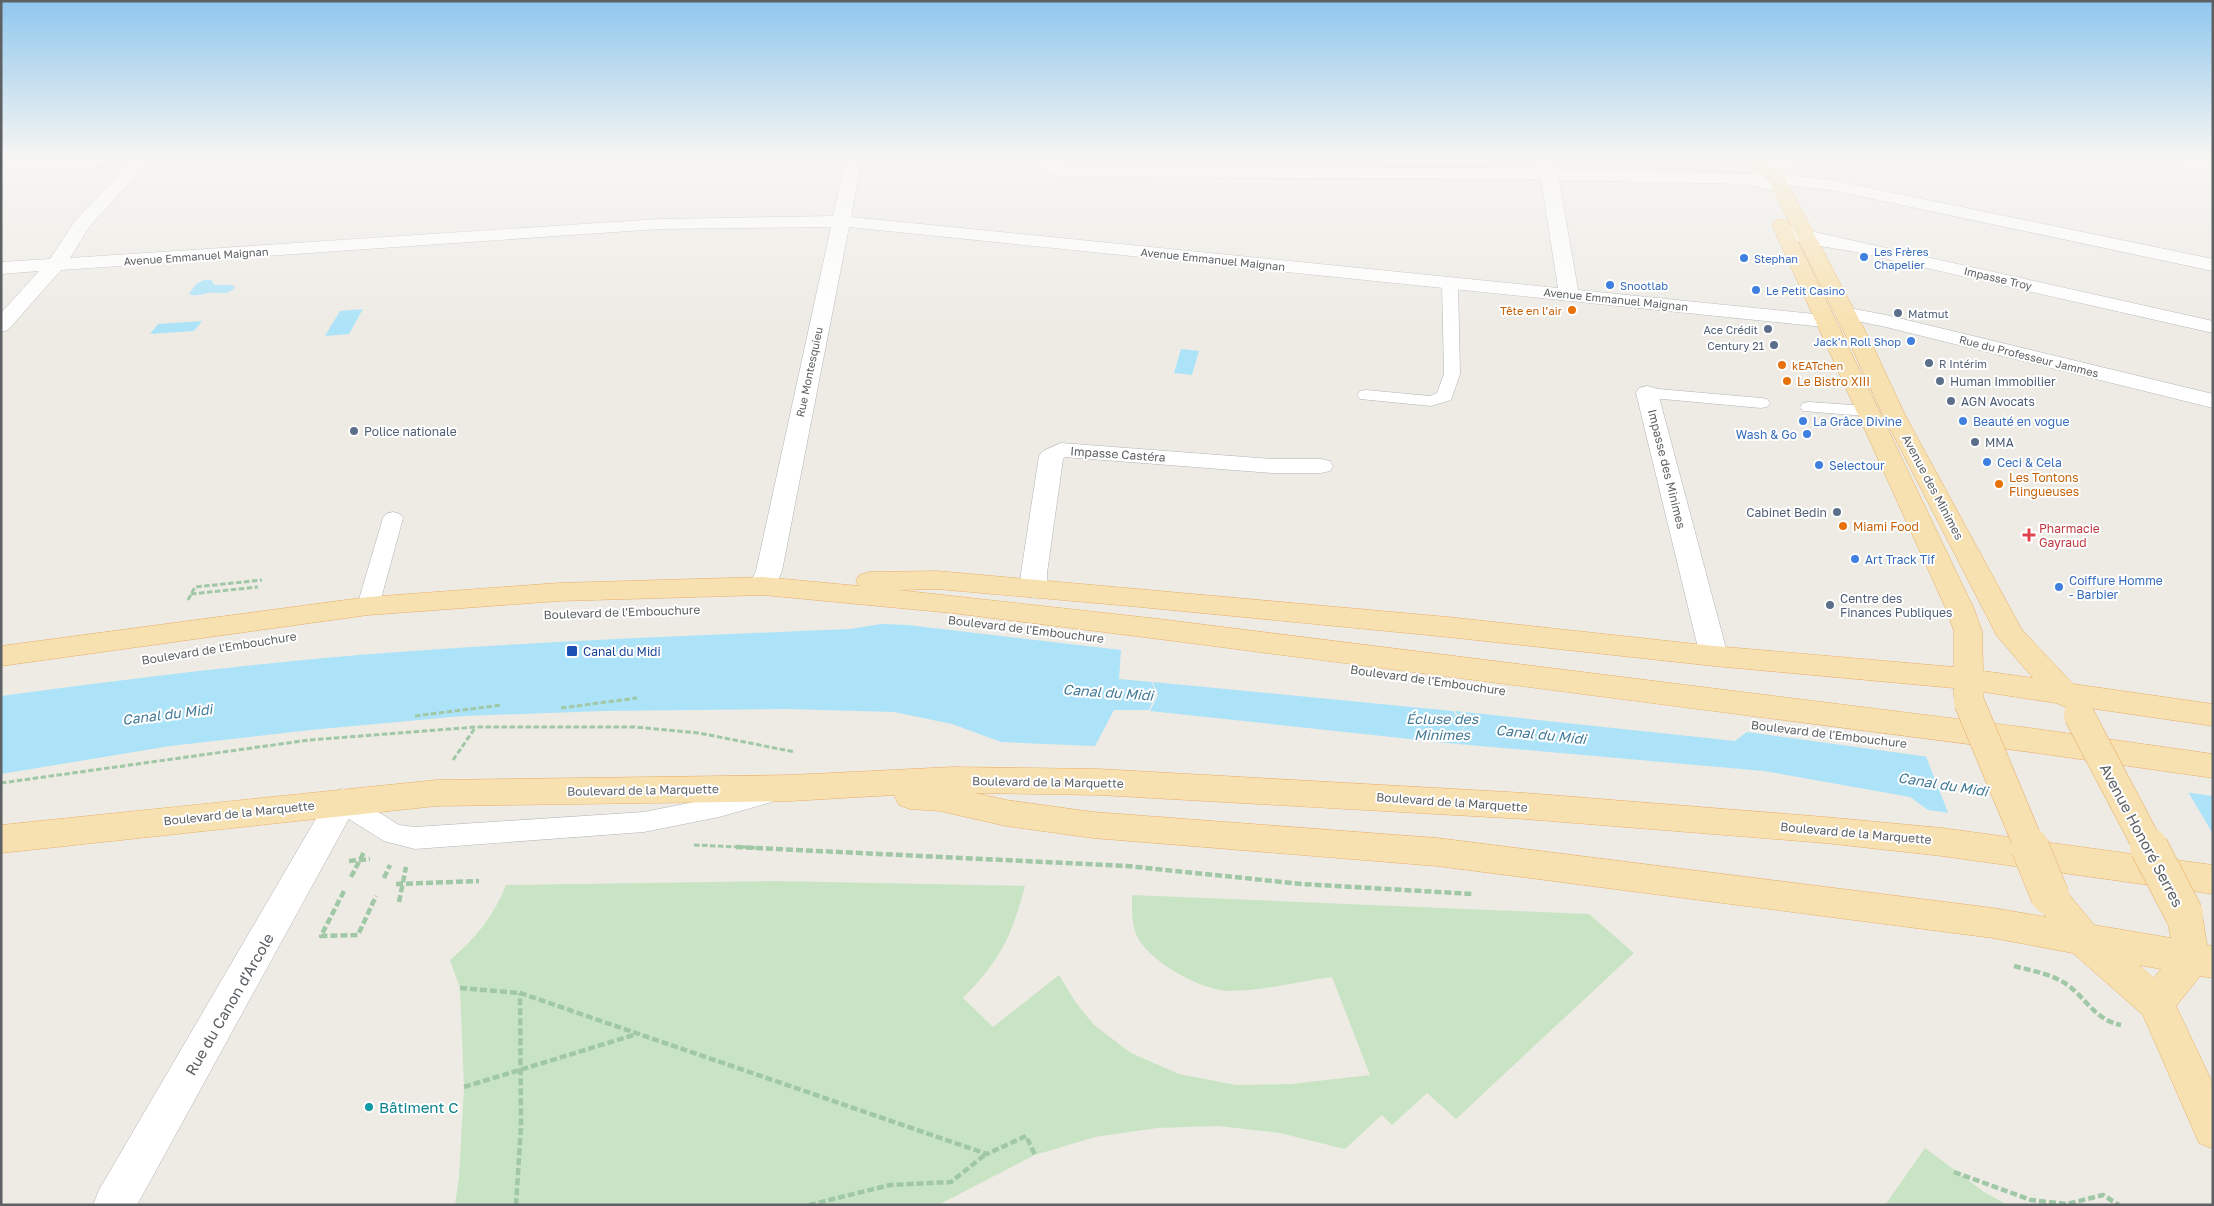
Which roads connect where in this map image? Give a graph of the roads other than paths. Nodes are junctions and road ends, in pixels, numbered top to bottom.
1 (91, 214) edge
2 (842, 214) edge
3 (1555, 214) edge
4 (1778, 214) edge
5 (1791, 214) edge
6 (1971, 214) edge
7 (841, 221) junction
8 (1783, 231) junction
9 (1807, 238) junction
10 (55, 265) junction
11 (2213, 265) edge
12 (1, 268) edge
13 (1450, 283) junction
14 (1569, 295) junction
15 (1834, 317) junction
16 (1, 326) edge
17 (2213, 327) edge
18 (1647, 394) joint
19 (1366, 395) dead end
20 (2213, 401) edge
21 (1761, 403) dead end
22 (1809, 407) dead end
23 (1866, 411) junction
24 (1321, 466) dead end
25 (393, 518) dead end
26 (763, 586) junction
27 (1034, 589) junction
28 (368, 606) junction
29 (1, 656) edge
30 (1714, 656) junction
31 (1968, 691) junction
32 (2073, 704) junction
33 (2213, 715) edge
34 (2213, 766) edge
35 (791, 788) junction
36 (342, 802) junction
37 (1, 838) edge
38 (2213, 880) edge
39 (2085, 941) junction
40 (2202, 960) edge
41 (2156, 1002) junction
42 (2213, 1129) edge
43 (114, 1205) edge

1 - 10 street
2 - 7 street, Rue Montesquieu
3 - 14 street
4 - 8 main road, Avenue des Minimes
5 - 9 main road, Avenue des Minimes
6 - 11 street
7 - 10 street, Avenue Emmanuel Maignan
7 - 13 street, Avenue Emmanuel Maignan
7 - 26 street, Rue Montesquieu
8 - 9 street, Impasse Troy
8 - 15 main road, Avenue des Minimes
9 - 15 main road, Avenue des Minimes
9 - 17 street, Impasse Troy
10 - 12 street, Avenue Emmanuel Maignan
10 - 16 street
13 - 14 street, Avenue Emmanuel Maignan
13 - 19 lane
14 - 15 street, Avenue Emmanuel Maignan
15 - 20 street, Rue du Professeur Jammes
15 - 23 main road, Avenue des Minimes
15 - 32 main road, Avenue des Minimes
18 - 21 lane, Impasse des Minimes
18 - 30 street, Impasse des Minimes
22 - 23 lane
23 - 31 main road, Avenue des Minimes
24 - 27 street, Impasse Castéra
25 - 28 lane
26 - 27 main road
26 - 28 main road, Boulevard de l'Embouchure
26 - 34 main road, Boulevard de l'Embouchure
27 - 30 main road
28 - 29 main road, Boulevard de l'Embouchure
30 - 31 main road
31 - 32 main road
31 - 39 main road, bridge
32 - 33 main road
32 - 40 main road, Avenue Honoré Serres, bridge
35 - 36 main road, Boulevard de la Marquette
35 - 36 lane
35 - 38 main road, Boulevard de la Marquette
35 - 39 main road
36 - 37 main road, Boulevard de la Marquette
36 - 43 street, Rue du Canon d'Arcole
39 - 40 main road
39 - 41 main road
40 - 41 main road
41 - 42 main road

